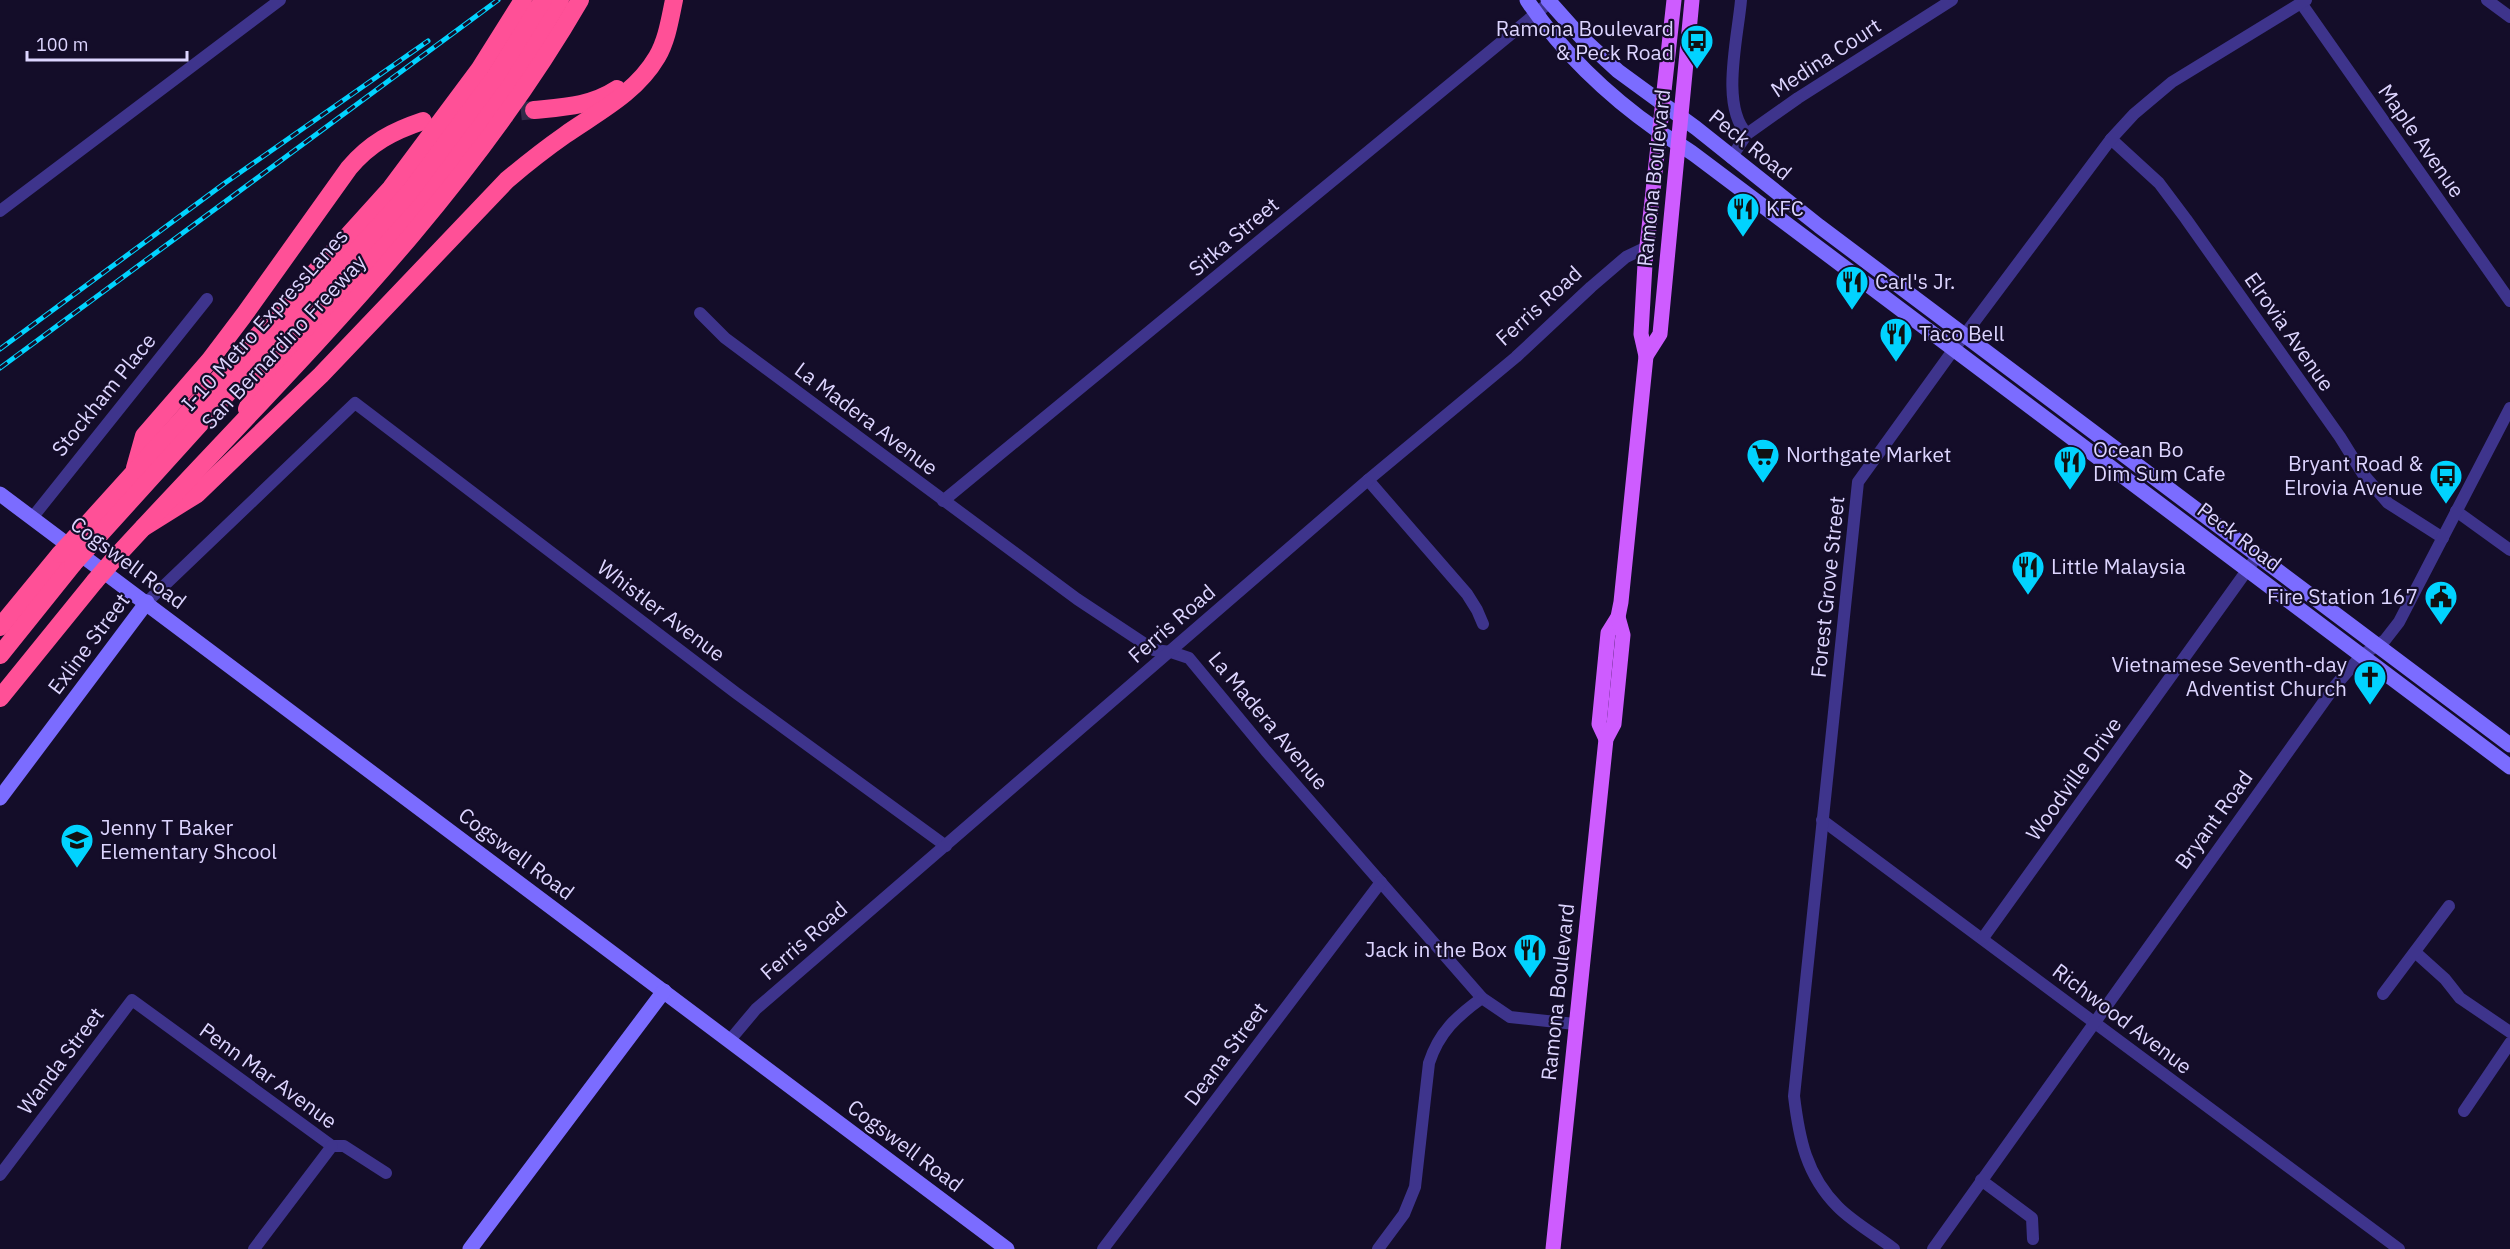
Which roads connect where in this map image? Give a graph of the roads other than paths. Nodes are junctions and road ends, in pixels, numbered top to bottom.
1 (280, 0) edge
2 (523, 0) edge
3 (543, 0) edge
4 (560, 0) edge
5 (580, 0) edge
6 (663, 0) edge
7 (674, 0) edge
8 (1674, 0) edge
9 (1692, 0) edge
10 (1741, 0) edge
11 (1952, 0) edge
12 (2487, 0) edge
13 (1549, 1) edge
14 (2303, 2) edge
15 (1531, 6) edge
16 (2510, 17) edge
17 (1662, 104) junction
18 (534, 110) tunnel mouth
19 (1681, 117) junction
20 (423, 122) dead end
21 (1659, 132) junction
22 (1747, 134) junction
23 (2111, 139) junction
24 (1678, 143) junction
25 (1731, 158) junction
26 (2, 206) edge
27 (1819, 226) junction
28 (1808, 241) junction
29 (1647, 247) junction
30 (207, 299) dead end
31 (2510, 302) edge
32 (700, 313) dead end
33 (1965, 335) junction
34 (1954, 349) junction
35 (1646, 356) junction
36 (356, 403) joint
37 (2510, 408) edge
38 (242, 422) junction
39 (2123, 454) junction
40 (2112, 469) junction
41 (134, 472) junction
42 (1368, 480) junction
43 (0, 494) edge
44 (943, 501) junction
45 (2456, 511) junction
46 (32, 518) junction
47 (144, 527) junction
48 (87, 536) junction
49 (2443, 538) junction
50 (2510, 550) edge
51 (2258, 555) junction
52 (67, 559) junction
53 (2247, 570) junction
54 (147, 603) junction
55 (1483, 624) dead end
56 (0, 627) edge
57 (2377, 646) junction
58 (1171, 652) junction
59 (0, 655) edge
60 (2361, 656) junction
61 (0, 698) edge
62 (2510, 745) edge
63 (2510, 767) edge
64 (0, 798) edge
65 (1822, 820) junction
66 (946, 846) junction
67 (1381, 882) junction
68 (2449, 906) dead end
69 (1983, 938) junction
70 (2415, 952) junction
71 (664, 991) junction
72 (2383, 994) dead end
73 (1482, 998) junction
74 (132, 1000) joint
75 (2093, 1023) junction
76 (1575, 1024) junction
77 (2510, 1032) edge
78 (730, 1040) junction
79 (2510, 1043) edge
80 (2464, 1111) dead end
81 (332, 1146) junction
82 (386, 1173) dead end
83 (0, 1175) edge
84 (1981, 1180) junction
85 (2033, 1239) dead end
86 (254, 1249) edge
87 (471, 1249) edge
88 (1007, 1249) edge
89 (1103, 1249) edge
90 (1378, 1249) edge
91 (1553, 1249) edge
92 (1894, 1249) edge
93 (1933, 1249) edge
94 (2399, 1249) edge

1 - 26 street
2 - 41 highway, San Bernardino Freeway
3 - 48 highway, I-10 Metro ExpressLanes
4 - 38 highway, I-10 Metro ExpressLanes
5 - 38 highway, San Bernardino Freeway
6 - 18 highway
7 - 47 highway
8 - 17 main road, Ramona Boulevard
9 - 19 main road, Ramona Boulevard
10 - 22 street
11 - 22 street, Medina Court
12 - 16 street
13 - 15 street, Sitka Street
13 - 17 main road, Peck Road
14 - 23 street, Forest Grove Street
14 - 31 street, Maple Avenue
15 - 21 main road, Peck Road
15 - 44 street, Sitka Street
17 - 19 main road, Peck Road
17 - 21 main road, Ramona Boulevard
19 - 24 main road, Ramona Boulevard
19 - 25 main road, Peck Road
20 - 41 highway
21 - 24 main road, Peck Road
21 - 29 main road, Ramona Boulevard
22 - 25 street, Medina Court
23 - 33 street, Forest Grove Street
23 - 49 street, Elrovia Avenue
24 - 28 main road, Peck Road
24 - 35 main road, Ramona Boulevard
25 - 27 main road, Peck Road
27 - 28 main road
27 - 33 main road, Peck Road
28 - 34 main road, Peck Road
29 - 35 main road, Ramona Boulevard
29 - 42 street, Ferris Road
30 - 46 street, Stockham Place
32 - 44 street, La Madera Avenue
33 - 34 street, Forest Grove Street
33 - 39 main road, Peck Road
34 - 40 main road, Peck Road
34 - 65 street, Forest Grove Street
35 - 76 main road, Ramona Boulevard
36 - 54 street, Exline Street
36 - 66 street, Whistler Avenue
37 - 45 street, Bryant Road
38 - 47 highway, San Bernardino Freeway
39 - 40 main road
39 - 51 main road, Peck Road
40 - 53 main road, Peck Road
41 - 48 highway, San Bernardino Freeway
42 - 55 street
42 - 58 street, Ferris Road
43 - 46 main road, Cogswell Road
44 - 58 street, La Madera Avenue
45 - 49 street, Bryant Road
45 - 50 street
46 - 54 main road, Cogswell Road
47 - 61 highway, San Bernardino Freeway, bridge
48 - 52 highway, San Bernardino Freeway, bridge
49 - 57 street, Bryant Road
51 - 53 street, Woodville Drive
51 - 57 main road, Peck Road
52 - 56 highway, San Bernardino Freeway
52 - 59 highway
53 - 60 main road, Peck Road
53 - 69 street, Woodville Drive
54 - 64 main road, Exline Street
54 - 71 main road, Cogswell Road
57 - 60 street, Bryant Road
57 - 62 main road, Peck Road
58 - 66 street, Ferris Road
58 - 67 street, La Madera Avenue
60 - 63 main road, Peck Road
60 - 75 street, Bryant Road
65 - 69 street, Richwood Avenue
65 - 92 street, Forest Grove Street
66 - 78 street, Ferris Road
67 - 73 street, La Madera Avenue
67 - 89 street, Deana Street
68 - 70 street
69 - 75 street, Richwood Avenue
70 - 72 street
70 - 77 street
71 - 78 main road, Cogswell Road
71 - 87 main road
73 - 76 street, La Madera Avenue
73 - 90 street
74 - 81 street, Penn Mar Avenue
74 - 83 street, Wanda Street
75 - 84 street, Bryant Road
75 - 94 street, Richwood Avenue
76 - 91 main road, Ramona Boulevard
78 - 88 main road, Cogswell Road
79 - 80 street
81 - 82 street, Penn Mar Avenue
81 - 86 street
84 - 85 street
84 - 93 street, Bryant Road

